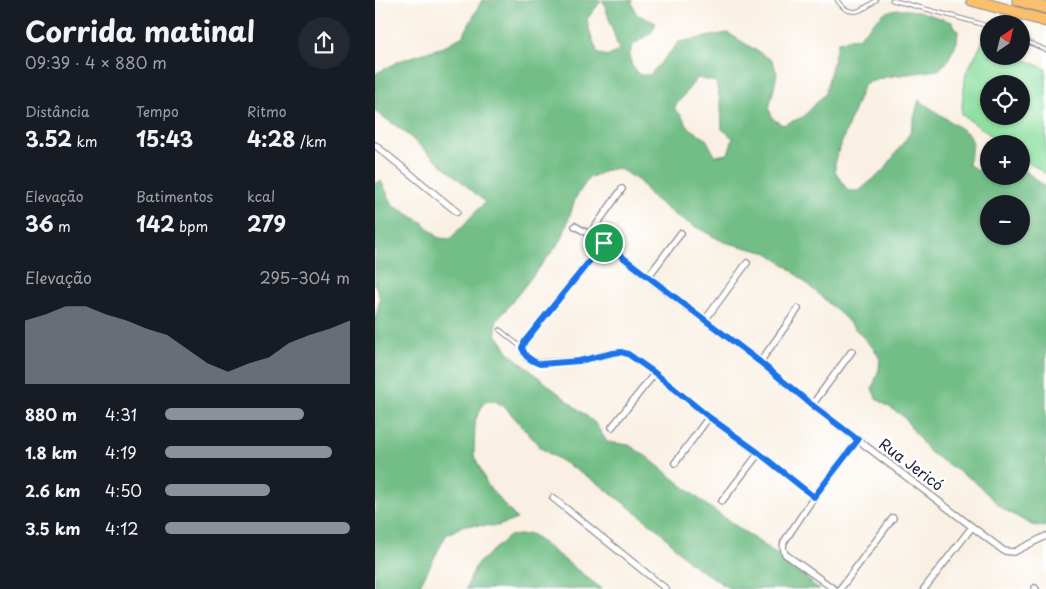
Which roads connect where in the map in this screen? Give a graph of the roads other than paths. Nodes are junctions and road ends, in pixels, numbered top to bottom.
1 (837, 0) edge
2 (876, 0) edge
3 (892, 0) edge
4 (972, 0) edge
5 (1018, 0) edge
6 (1046, 8) edge
7 (1044, 21) edge
8 (980, 24) edge
9 (1030, 42) edge
10 (1046, 50) edge
11 (375, 145) edge
12 (621, 189) dead end
13 (457, 212) dead end
14 (575, 226) dead end
15 (681, 233) dead end
16 (590, 234) junction
17 (604, 243) junction
18 (747, 263) dead end
19 (648, 276) junction
20 (798, 309) dead end
21 (705, 320) junction
22 (500, 330) dead end
23 (522, 348) junction
24 (853, 352) dead end
25 (760, 362) junction
26 (655, 373) junction
27 (812, 405) junction
28 (709, 417) junction
29 (612, 427) dead end
30 (858, 440) junction
31 (759, 453) junction
32 (675, 463) dead end
33 (814, 497) junction
34 (553, 498) dead end
35 (722, 501) dead end
36 (893, 518) dead end
37 (972, 527) junction
38 (1046, 536) edge
39 (666, 589) edge
40 (834, 589) edge
41 (840, 589) edge
42 (924, 589) edge

1 - 2 lane
3 - 8 lane
4 - 7 highway
5 - 6 highway
9 - 10 lane
11 - 13 street
12 - 16 street
14 - 16 street, Rua Jericó
15 - 19 street
16 - 17 street, Rua Jericó
17 - 19 street, Rua Jericó
17 - 23 street
18 - 21 street
19 - 21 street, Rua Jericó
20 - 25 street
21 - 25 street, Rua Jericó
22 - 23 lane
23 - 26 street
24 - 27 street
25 - 27 street, Rua Jericó
26 - 28 street
26 - 29 street
27 - 30 street, Rua Jericó
28 - 31 street
28 - 32 street
30 - 33 street
30 - 37 street, Rua Jericó
31 - 33 street
31 - 35 street
33 - 40 street
34 - 39 street
36 - 41 street
37 - 38 street, Rua Jericó
37 - 42 street

